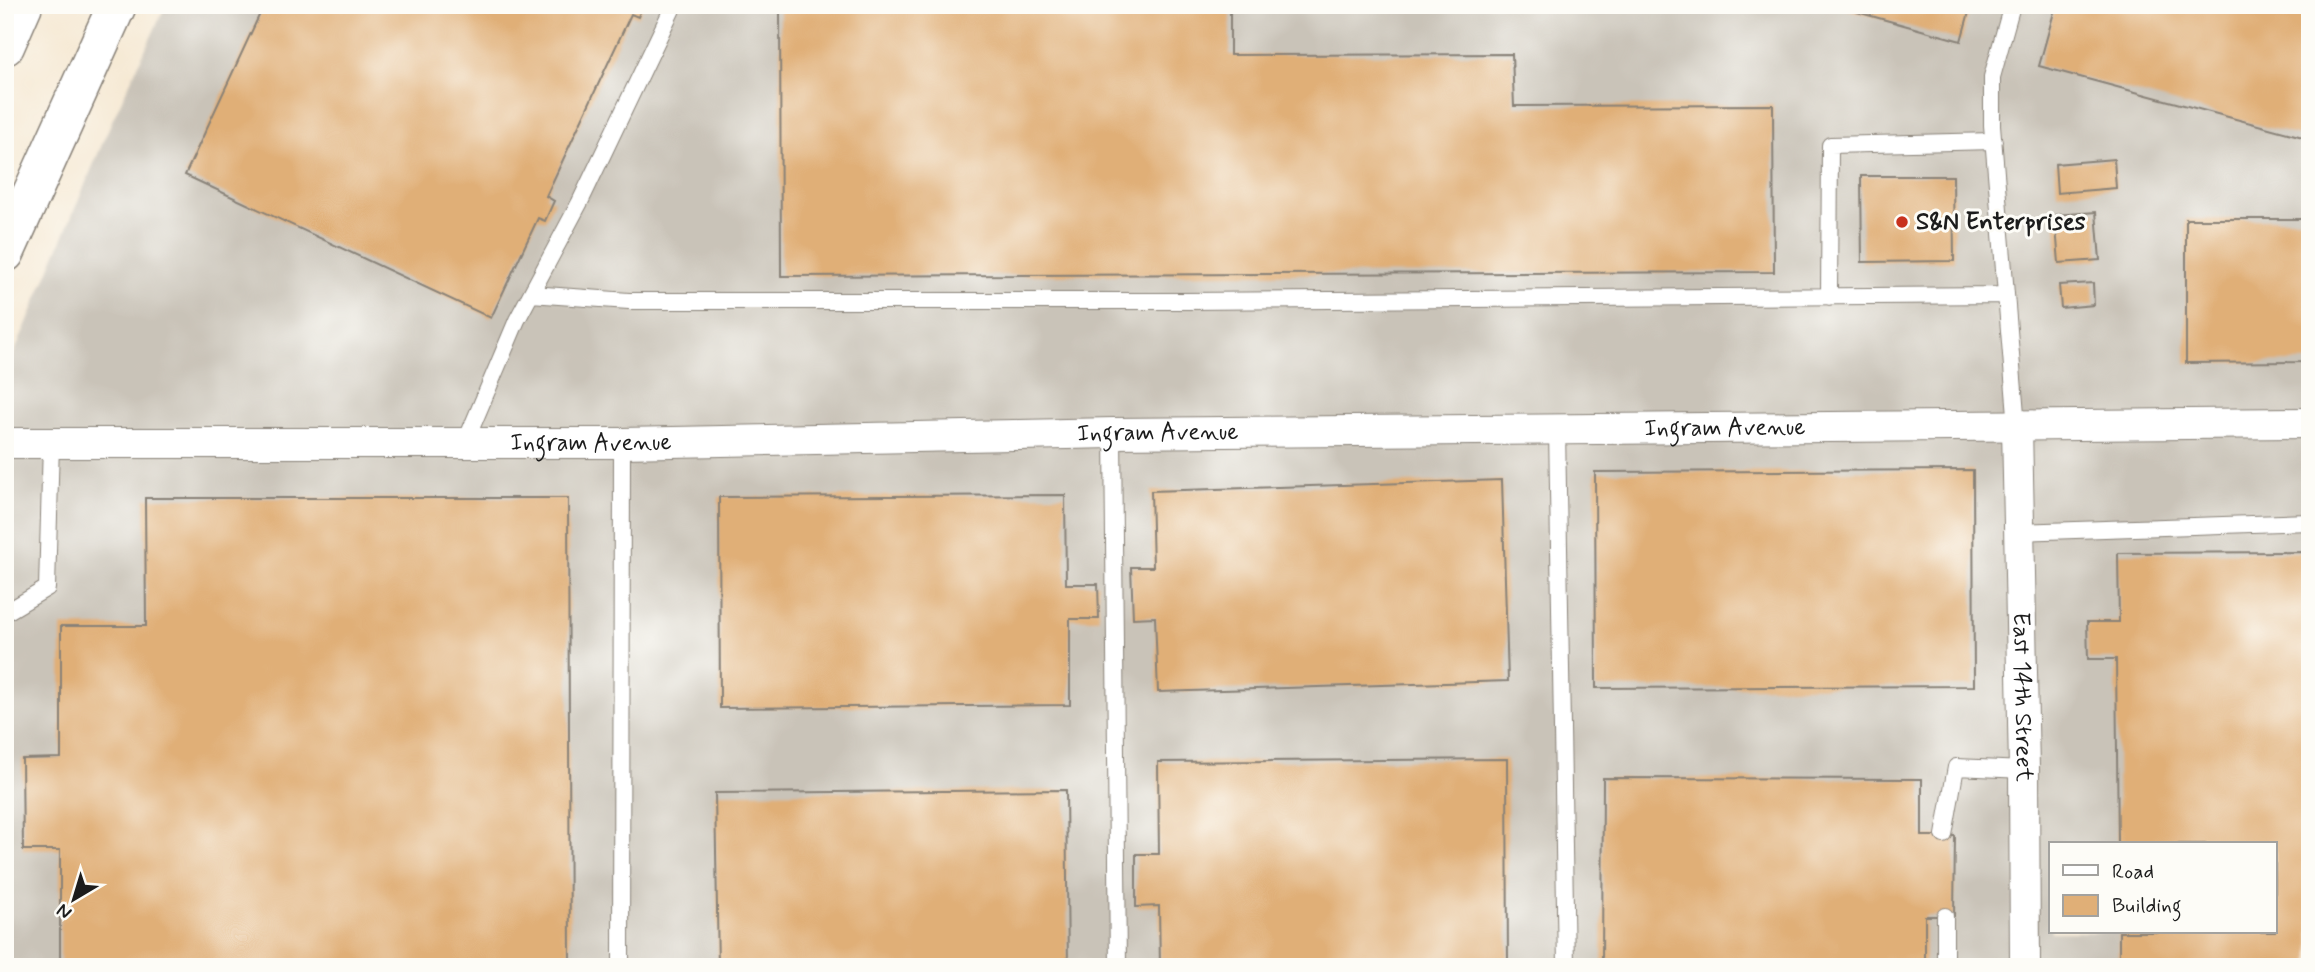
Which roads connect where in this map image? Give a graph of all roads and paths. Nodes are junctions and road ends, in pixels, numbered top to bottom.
1 (23, 5) edge
2 (117, 5) edge
3 (674, 5) edge
4 (2012, 5) edge
5 (5, 46) edge
6 (1994, 141) junction
7 (5, 253) edge
8 (531, 293) junction
9 (2006, 295) junction
10 (1829, 297) junction
11 (2310, 423) edge
12 (2017, 427) junction
13 (1557, 429) junction
14 (1113, 433) junction
15 (5, 443) edge
16 (51, 443) junction
17 (465, 443) junction
18 (622, 443) junction
19 (2310, 522) edge
20 (2019, 532) junction
21 (5, 613) edge
22 (2024, 770) junction
23 (1944, 835) dead end
24 (1945, 916) dead end
25 (621, 967) edge
26 (1118, 967) edge
27 (1566, 967) edge
28 (1945, 967) edge
29 (2025, 967) edge

1 - 5 main road
2 - 7 main road
3 - 8 lane
4 - 6 lane
6 - 9 lane
6 - 10 lane
8 - 10 lane
8 - 17 lane
9 - 10 lane
9 - 12 lane
11 - 12 street, Ingram Avenue
12 - 13 street, Ingram Avenue
12 - 20 street, East 14th Street
13 - 14 street, Ingram Avenue
13 - 27 lane
14 - 18 street, Ingram Avenue
14 - 26 lane
15 - 16 street, Ingram Avenue
16 - 17 street, Ingram Avenue
16 - 21 lane
17 - 18 street, Ingram Avenue
18 - 25 lane
19 - 20 lane
20 - 22 street, East 14th Street
22 - 23 lane
22 - 29 street, East 14th Street
24 - 28 lane

